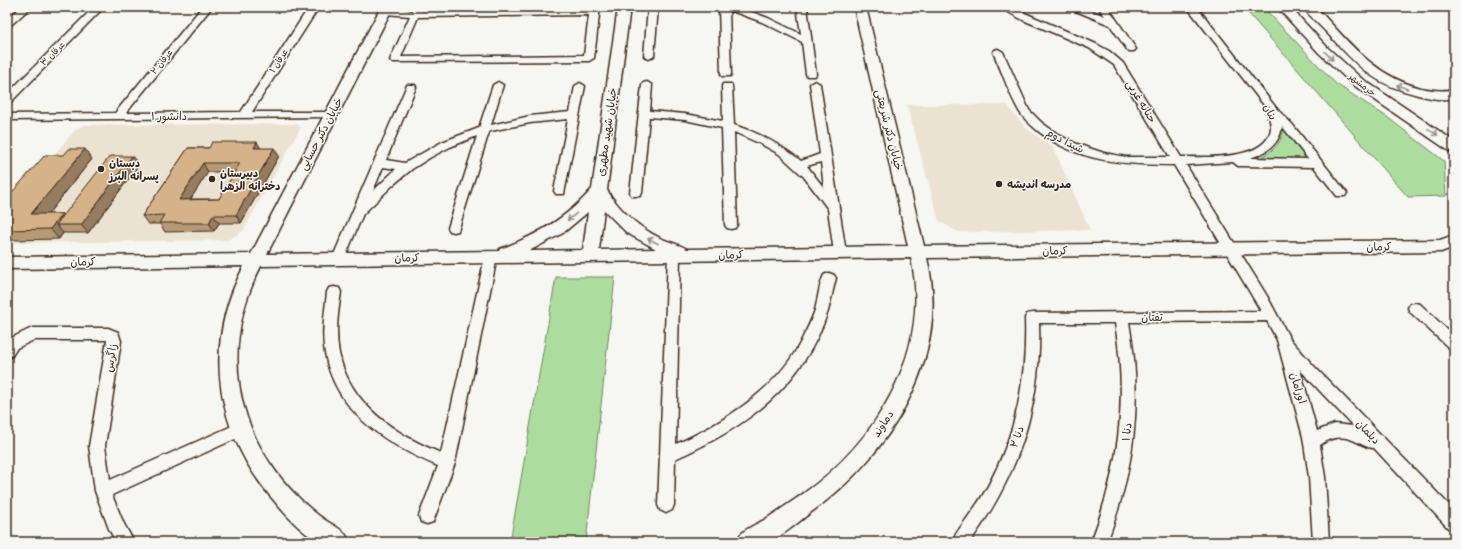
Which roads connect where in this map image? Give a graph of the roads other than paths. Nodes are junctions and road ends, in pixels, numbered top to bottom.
1 (99, 7) edge
2 (207, 7) edge
3 (314, 7) edge
4 (624, 7) edge
5 (653, 7) edge
6 (724, 7) edge
7 (730, 7) edge
8 (802, 7) edge
9 (860, 7) edge
10 (1004, 7) edge
11 (1074, 7) edge
12 (1192, 7) edge
13 (1283, 7) edge
14 (1309, 7) edge
15 (25, 8) edge
16 (386, 9) edge
17 (7, 10) edge
18 (595, 10) edge
19 (417, 11) edge
20 (1103, 12) edge
21 (804, 22) junction
22 (7, 24) edge
23 (784, 29) junction
24 (1311, 37) junction
25 (1339, 38) junction
26 (807, 41) junction
27 (1131, 49) dead end
28 (998, 52) dead end
29 (649, 56) dead end
30 (726, 74) dead end
31 (498, 85) dead end
32 (647, 85) dead end
33 (580, 86) dead end
34 (727, 86) dead end
35 (411, 87) dead end
36 (1454, 94) edge
37 (7, 100) edge
38 (1272, 109) junction
39 (331, 114) junction
40 (644, 114) junction
41 (245, 115) junction
42 (574, 115) junction
43 (118, 116) junction
44 (7, 117) edge
45 (728, 126) junction
46 (484, 130) junction
47 (1454, 148) edge
48 (825, 156) junction
49 (1178, 161) junction
50 (1212, 161) junction
51 (379, 163) junction
52 (1317, 163) junction
53 (800, 165) junction
54 (407, 167) junction
55 (599, 190) junction
56 (560, 191) dead end
57 (636, 193) dead end
58 (1341, 193) dead end
59 (833, 208) junction
60 (357, 214) junction
61 (731, 225) dead end
62 (454, 228) dead end
63 (1450, 246) edge
64 (1231, 248) junction
65 (919, 252) junction
66 (840, 253) junction
67 (682, 255) junction
68 (590, 256) junction
69 (491, 258) junction
70 (338, 259) junction
71 (254, 260) junction
72 (7, 263) edge
73 (829, 278) dead end
74 (334, 292) dead end
75 (1415, 308) dead end
76 (1271, 316) junction
77 (1032, 318) joint
78 (1121, 318) junction
79 (1284, 340) junction
80 (1454, 344) edge
81 (7, 352) edge
82 (241, 429) junction
83 (1312, 442) junction
84 (1382, 447) junction
85 (668, 455) junction
86 (447, 463) junction
87 (103, 491) junction
88 (666, 505) dead end
89 (427, 516) dead end
90 (1454, 522) edge
91 (126, 542) edge
92 (338, 542) edge
93 (748, 542) edge
94 (960, 542) edge
95 (1099, 542) edge
96 (1321, 542) edge

1 - 37 street, عرفان ۳
2 - 43 street, عرفان ۲
3 - 41 street, عرفان ۱
4 - 55 street, خیابان شهید مطهری
5 - 29 street
6 - 30 street
7 - 23 street
8 - 21 street
9 - 65 street, خیابان دکتر شریعتی
10 - 49 street, حنانه غربی
11 - 20 street
12 - 38 street, بنان
13 - 24 street, خرمشهر
14 - 25 street, خرمشهر
15 - 17 street
15 - 22 street
16 - 19 street
16 - 39 street, خیابان دکتر حسابی
18 - 19 street
18 - 19 street
20 - 27 street
21 - 23 street
21 - 26 street
23 - 26 street
24 - 25 street
24 -> 47 street, خرمشهر
36 -> 25 street, خرمشهر
26 - 48 street
28 - 49 street, شیدا دوم
31 - 46 street
32 - 40 street
33 - 42 street
34 - 45 street
35 - 51 street
38 - 50 street, بنان
38 - 52 street
39 - 41 street, دانشور ۱
39 - 71 street, خیابان دکتر حسابی
40 - 45 street
40 - 57 street
41 - 43 street, دانشور ۱
42 - 46 street
42 - 56 street
43 - 44 street, دانشور ۱
45 - 53 street
45 - 61 street
46 - 54 street
46 - 62 street
48 - 53 street
48 - 59 street
49 - 50 street, بنان
49 - 64 street, حنانه غربی
50 - 52 street
51 - 54 street
51 - 60 street
52 - 58 street
53 - 59 street
54 - 60 street
67 -> 55 street
55 - 68 street, خیابان شهید مطهری
55 -> 69 street
59 - 66 street
60 - 70 street
63 - 64 street, کرمان
64 - 65 street, کرمان
64 - 76 street, اورامان
65 - 66 street, کرمان
65 - 93 street, دماوند
66 - 67 street, کرمان
67 - 68 street, کرمان
67 - 85 street
68 - 69 street, کرمان
69 - 70 street, کرمان
69 - 86 street
70 - 71 street, کرمان
71 - 72 street, کرمان
71 - 82 street, خیابان دکتر حسابی
73 - 85 street
74 - 86 street
75 - 80 street
76 - 78 street, تفتان
76 - 79 street, اورامان
77 - 78 street, تفتان
77 - 94 street, دنا ۲
78 - 95 street, دنا ۱
79 - 83 street, اورامان
79 - 84 street, دیلمان
81 - 87 street, زاگرس
82 - 87 street
82 - 92 street, خیابان دکتر حسابی
83 - 84 street
83 - 96 street, اورامان
84 - 90 street, دیلمان
85 - 88 street
86 - 89 street
87 - 91 street, زاگرس

